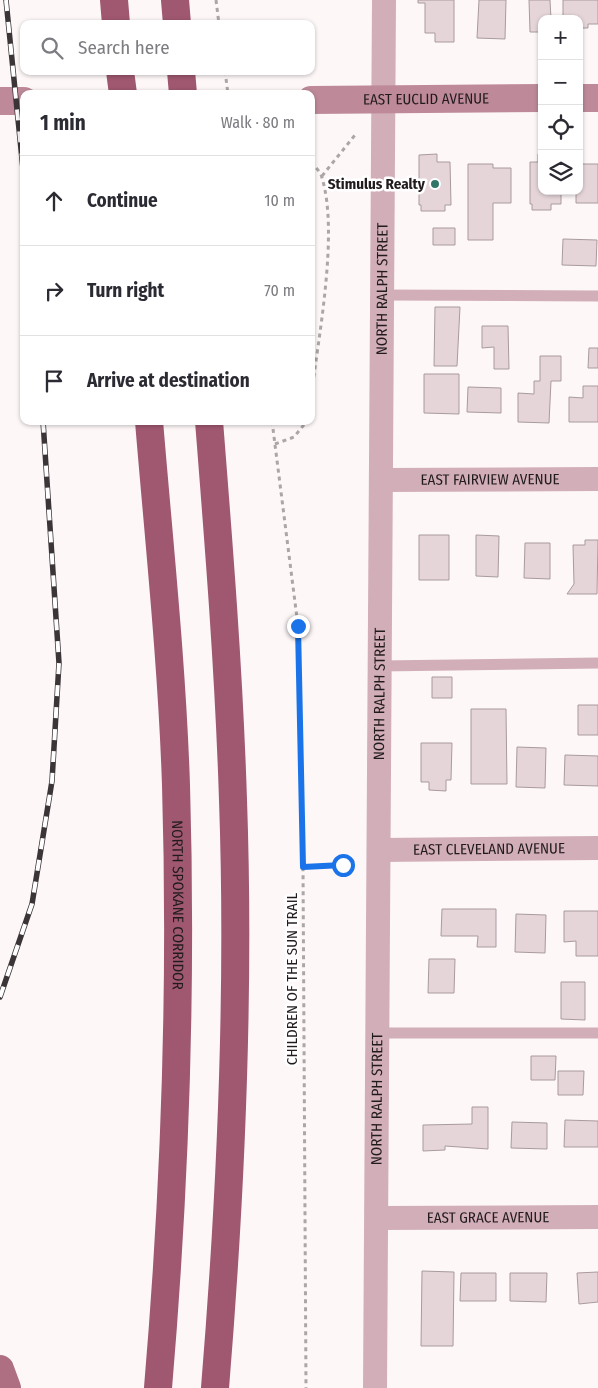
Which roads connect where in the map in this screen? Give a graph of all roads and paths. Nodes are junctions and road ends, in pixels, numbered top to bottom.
1 (114, 0) edge
2 (175, 0) edge
3 (216, 0) edge
4 (384, 0) edge
5 (116, 20) edge
6 (177, 20) edge
7 (218, 20) edge
8 (120, 75) edge
9 (181, 75) edge
10 (226, 75) edge
11 (122, 90) edge
12 (183, 90) edge
13 (227, 90) edge
14 (538, 98) edge
15 (583, 98) edge
16 (598, 98) edge
17 (0, 100) edge
18 (315, 100) edge
19 (383, 100) junction
20 (20, 101) edge
21 (355, 135) dead end
22 (315, 167) edge
23 (322, 176) junction
24 (382, 294) junction
25 (598, 296) edge
26 (315, 364) edge
27 (149, 425) edge
28 (209, 425) edge
29 (272, 425) edge
30 (304, 425) edge
31 (274, 444) junction
32 (598, 479) edge
33 (382, 480) junction
34 (598, 663) edge
35 (380, 666) junction
36 (598, 848) edge
37 (380, 850) junction
38 (303, 867) junction
39 (379, 1033) junction
40 (598, 1033) edge
41 (598, 1217) edge
42 (378, 1218) junction
43 (0, 1369) edge
44 (7, 1388) edge
45 (158, 1388) edge
46 (216, 1388) edge
47 (306, 1388) edge
48 (375, 1388) edge

1 - 5 highway
2 - 6 highway
3 - 7 path
4 - 19 street, NORTH RALPH STREET
8 - 11 highway
9 - 12 highway
10 - 13 path
14 - 19 main road, EAST EUCLID AVENUE
15 - 16 main road
17 - 20 main road
18 - 19 main road, EAST EUCLID AVENUE
19 - 24 street, NORTH RALPH STREET
21 - 23 path
22 - 23 path
23 - 26 path
24 - 25 lane
24 - 33 street, NORTH RALPH STREET
27 - 45 highway, NORTH SPOKANE CORRIDOR
28 - 46 highway
29 - 31 path, CHILDREN OF THE SUN TRAIL
30 - 31 path
31 - 38 path, CHILDREN OF THE SUN TRAIL
32 - 33 street, EAST FAIRVIEW AVENUE
33 - 35 street, NORTH RALPH STREET
34 - 35 lane
35 - 37 street, NORTH RALPH STREET
36 - 37 street, EAST CLEVELAND AVENUE
37 - 38 path
37 - 39 street, NORTH RALPH STREET
38 - 47 path, CHILDREN OF THE SUN TRAIL
39 - 40 lane
39 - 42 street, NORTH RALPH STREET
41 - 42 street, EAST GRACE AVENUE
42 - 48 street, NORTH RALPH STREET
43 - 44 main road

